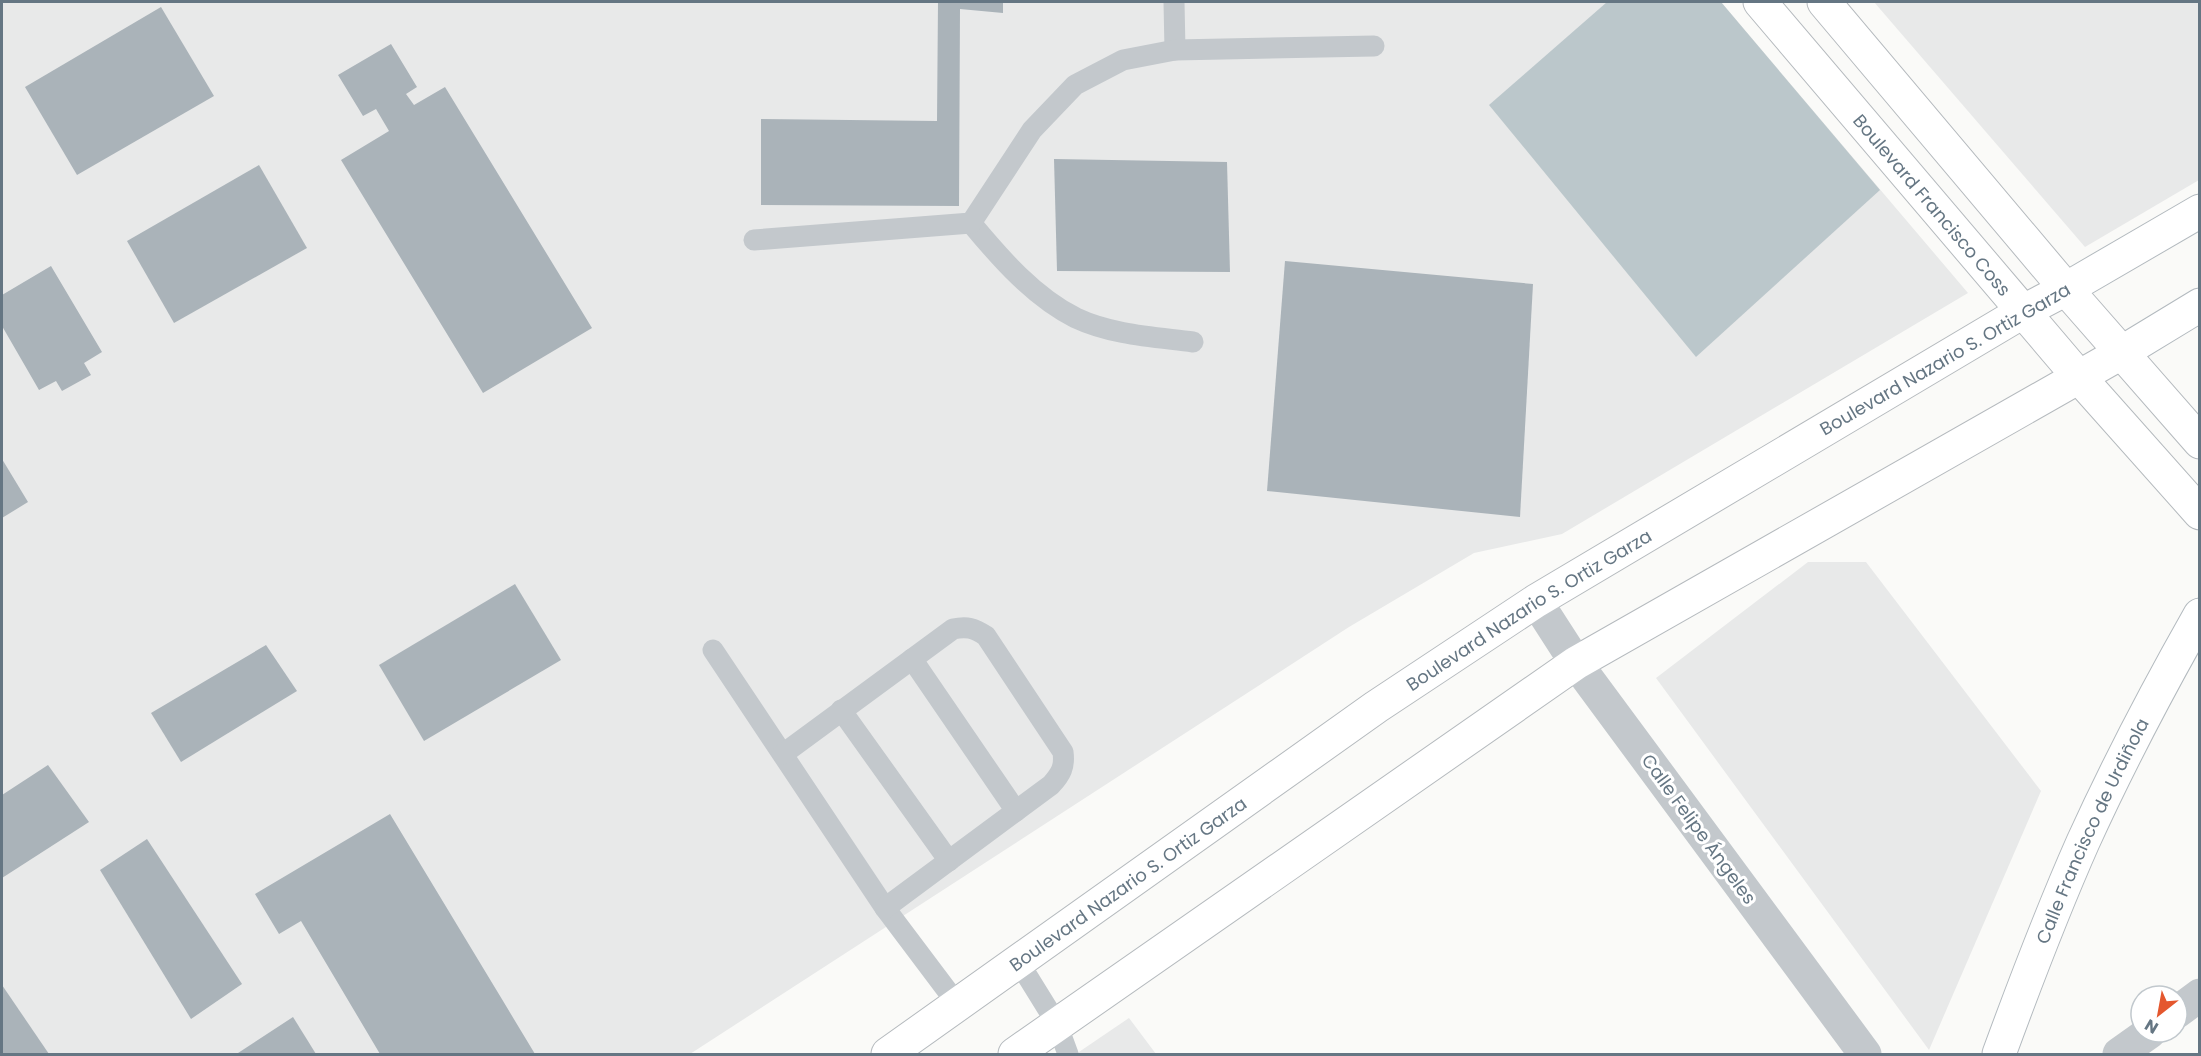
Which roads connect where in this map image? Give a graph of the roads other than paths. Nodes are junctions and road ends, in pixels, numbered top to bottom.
1 (1174, 2) edge
2 (1760, 2) edge
3 (1824, 2) edge
4 (1374, 46) dead end
5 (1175, 50) junction
6 (2199, 211) edge
7 (971, 223) junction
8 (754, 240) dead end
9 (2066, 289) junction
10 (2199, 305) edge
11 (2024, 311) junction
12 (1193, 342) dead end
13 (2121, 353) junction
14 (2079, 377) junction
15 (2199, 442) edge
16 (2199, 513) edge
17 (1536, 601) junction
18 (2199, 615) edge
19 (713, 650) dead end
20 (912, 659) junction
21 (1576, 663) junction
22 (841, 710) junction
23 (783, 754) junction
24 (1016, 811) junction
25 (949, 861) junction
26 (885, 908) junction
27 (1018, 961) junction
28 (958, 1005) junction
29 (1057, 1024) junction
30 (2133, 1044) edge
31 (888, 1054) edge
32 (1014, 1054) edge
33 (1068, 1054) edge
34 (1865, 1054) edge
35 (1999, 1054) edge
36 (2119, 1054) edge

1 - 5 lane
2 - 11 main road, Boulevard Francisco Coss
3 - 9 main road
4 - 5 lane
5 - 7 lane
6 - 9 main road, Boulevard Nazario S. Ortiz Garza
7 - 8 lane
7 - 12 lane
9 - 11 main road, Boulevard Nazario S. Ortiz Garza
9 - 13 main road
10 - 13 main road
11 - 14 main road, Boulevard Francisco Coss
11 - 17 main road, Boulevard Nazario S. Ortiz Garza
13 - 14 main road
13 - 15 main road
14 - 16 main road, Boulevard Francisco Coss
14 - 21 main road
17 - 21 street, Calle Felipe Ángeles
17 - 27 main road, Boulevard Nazario S. Ortiz Garza
18 - 35 main road, Calle Francisco de Urdiñola
19 - 23 lane
20 - 22 lane
20 - 24 lane
20 - 24 lane
21 - 29 main road
21 - 34 street, Calle Felipe Ángeles
22 - 23 lane
22 - 25 lane
23 - 26 lane
24 - 25 lane
25 - 26 lane
26 - 28 lane
27 - 28 main road, Boulevard Nazario S. Ortiz Garza
27 - 29 lane
28 - 31 main road, Boulevard Nazario S. Ortiz Garza
29 - 32 main road
29 - 33 lane
30 - 36 street

